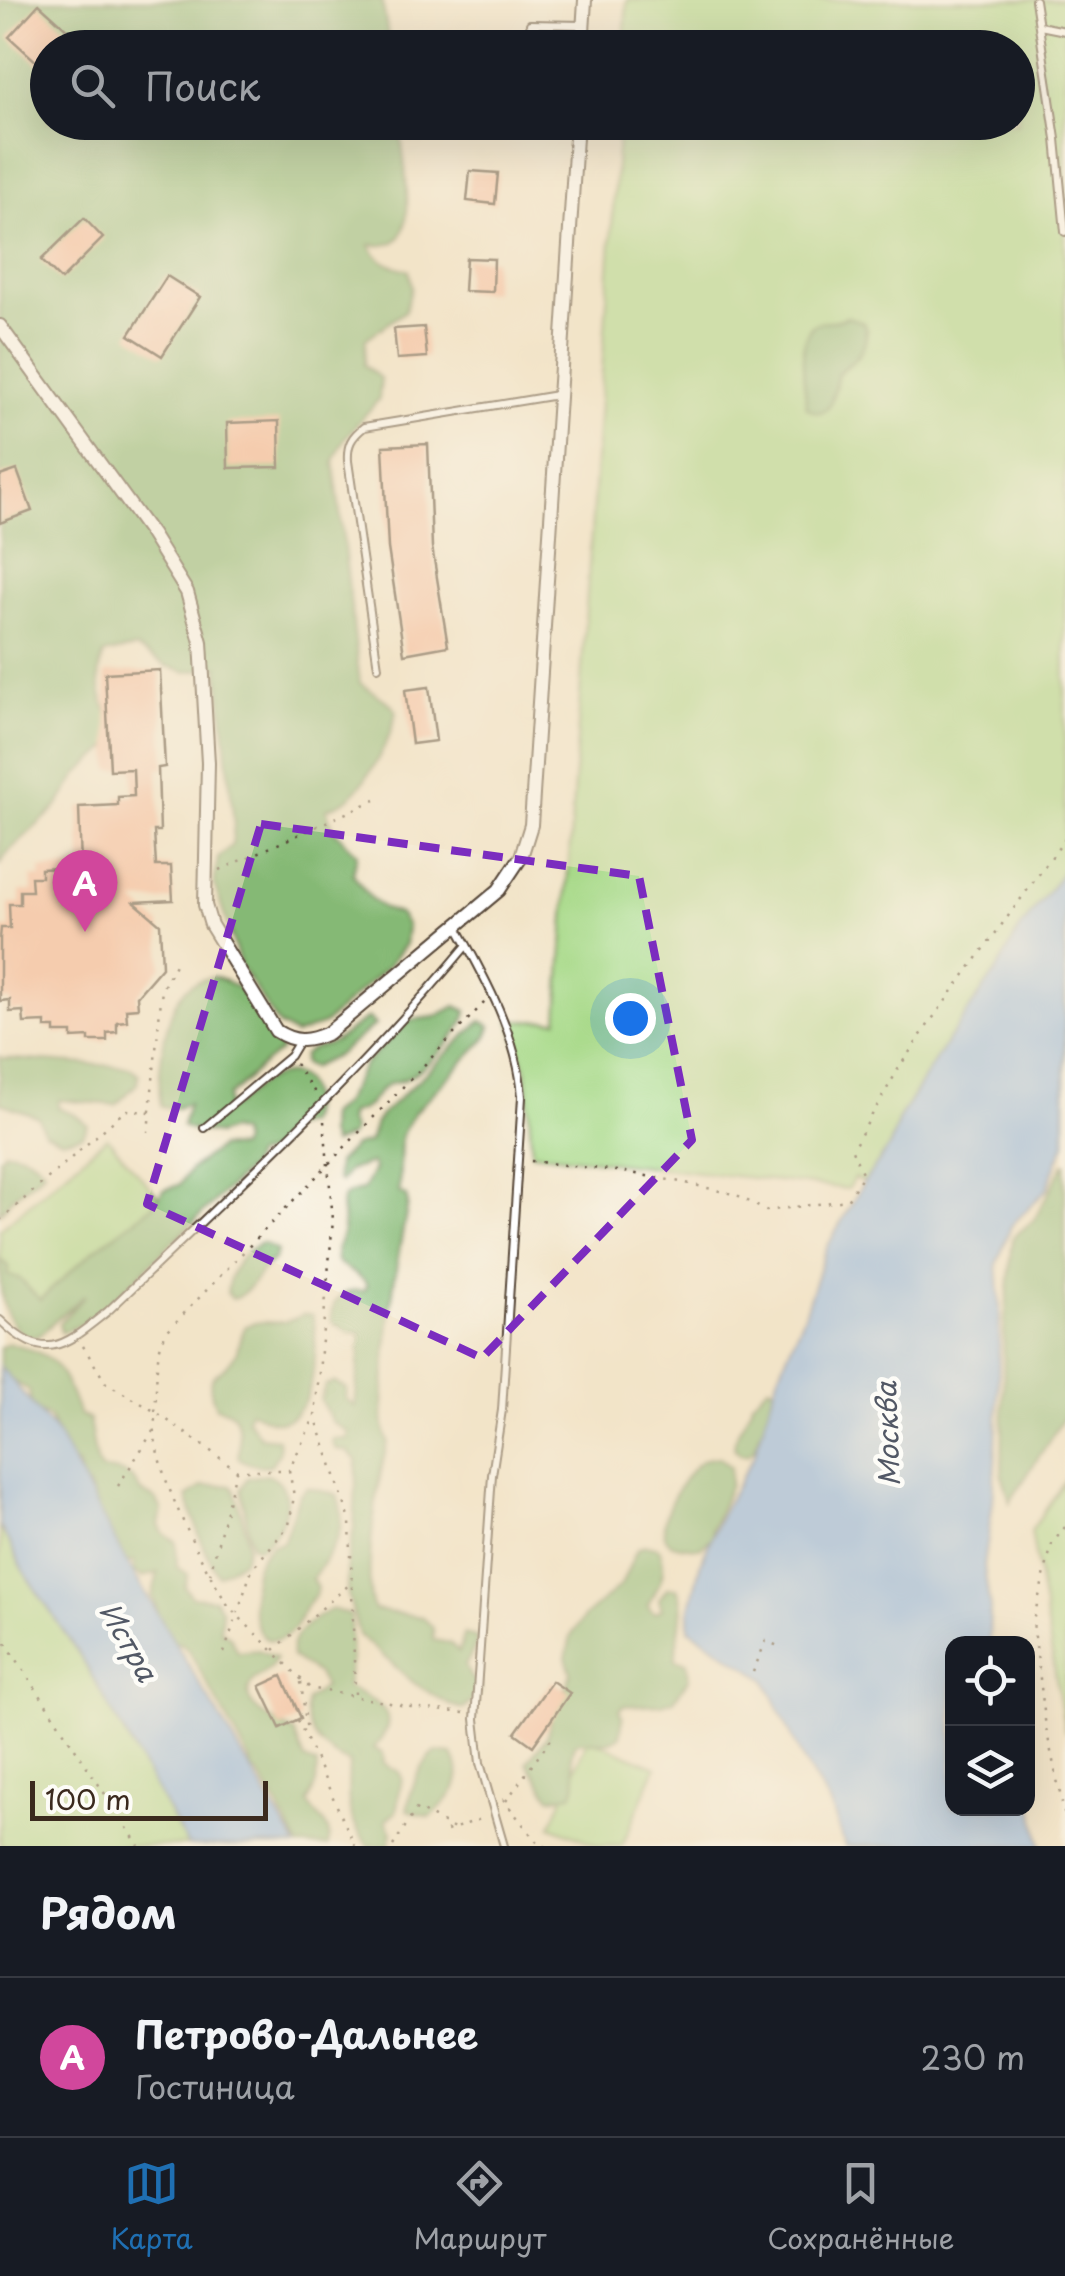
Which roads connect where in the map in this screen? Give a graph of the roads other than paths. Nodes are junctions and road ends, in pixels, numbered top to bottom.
1 (585, 0) edge
2 (1035, 0) edge
3 (530, 24) dead end
4 (584, 25) junction
5 (1040, 26) junction
6 (584, 30) edge
7 (1065, 32) edge
8 (577, 140) edge
9 (1065, 232) edge
10 (0, 326) edge
11 (560, 394) junction
12 (378, 667) dead end
13 (457, 926) junction
14 (467, 944) junction
15 (299, 1041) junction
16 (204, 1128) dead end
17 (0, 1320) edge
18 (504, 1846) edge

1 - 4 street
2 - 5 lane
3 - 4 lane
4 - 6 street
5 - 7 lane
5 - 9 lane
8 - 11 street
10 - 15 street
11 - 12 lane
11 - 13 street
13 - 14 lane
13 - 15 street
14 - 17 lane
14 - 18 lane
15 - 16 lane

